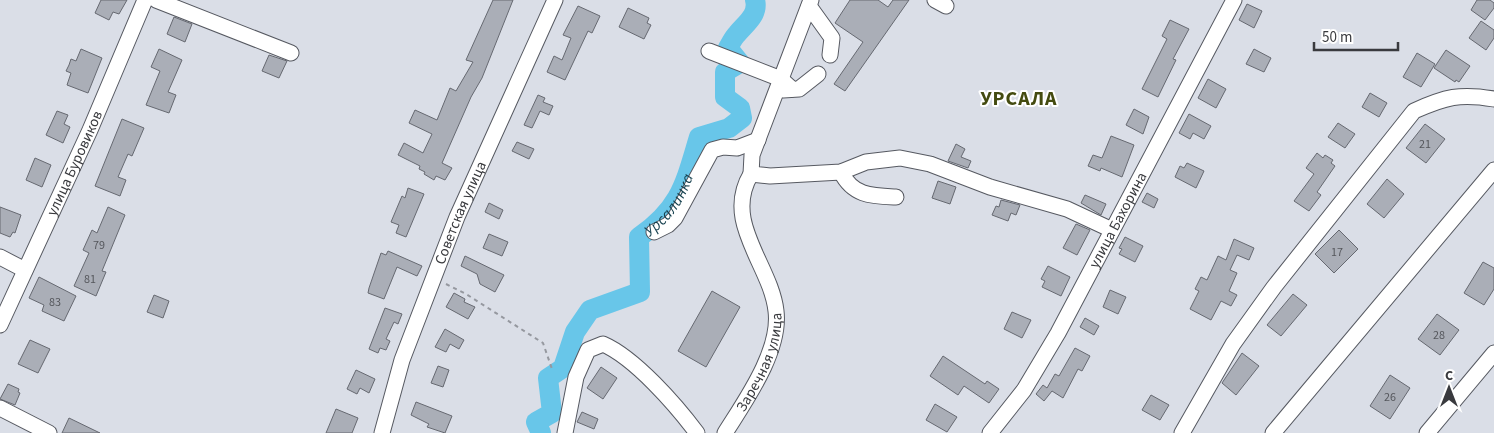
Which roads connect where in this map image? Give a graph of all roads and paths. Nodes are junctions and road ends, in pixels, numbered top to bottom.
1 (144, 0) edge
2 (156, 0) edge
3 (555, 0) edge
4 (1234, 0) edge
5 (810, 3) edge
6 (709, 51) dead end
7 (291, 53) dead end
8 (830, 55) dead end
9 (818, 74) dead end
10 (783, 86) junction
11 (1494, 99) edge
12 (758, 140) junction
13 (1494, 170) edge
14 (841, 172) junction
15 (751, 174) junction
16 (896, 197) dead end
17 (1112, 230) junction
18 (654, 232) dead end
19 (0, 257) edge
20 (25, 270) junction
21 (433, 278) junction
22 (0, 325) edge
23 (1494, 353) edge
24 (552, 370) dead end
25 (0, 408) edge
26 (48, 433) edge
27 (382, 433) edge
28 (565, 433) edge
29 (697, 433) edge
30 (725, 433) edge
31 (990, 433) edge
32 (1182, 433) edge
33 (1273, 433) edge
34 (1427, 433) edge

1 - 20 street, улица Буровиков
2 - 7 street
3 - 21 street, Советская улица
4 - 17 street, улица Бахорина
5 - 8 street
5 - 10 street, Заречная улица
6 - 10 street
9 - 10 street
10 - 12 street, Заречная улица
11 - 32 street
12 - 15 street, Заречная улица
12 - 18 street
13 - 33 street
14 - 15 street
14 - 16 street
14 - 17 street
15 - 30 street, Заречная улица
17 - 31 street, улица Бахорина
19 - 20 street
20 - 22 street, улица Буровиков
21 - 24 path
21 - 27 street, Советская улица
23 - 34 street
25 - 26 street
28 - 29 street

